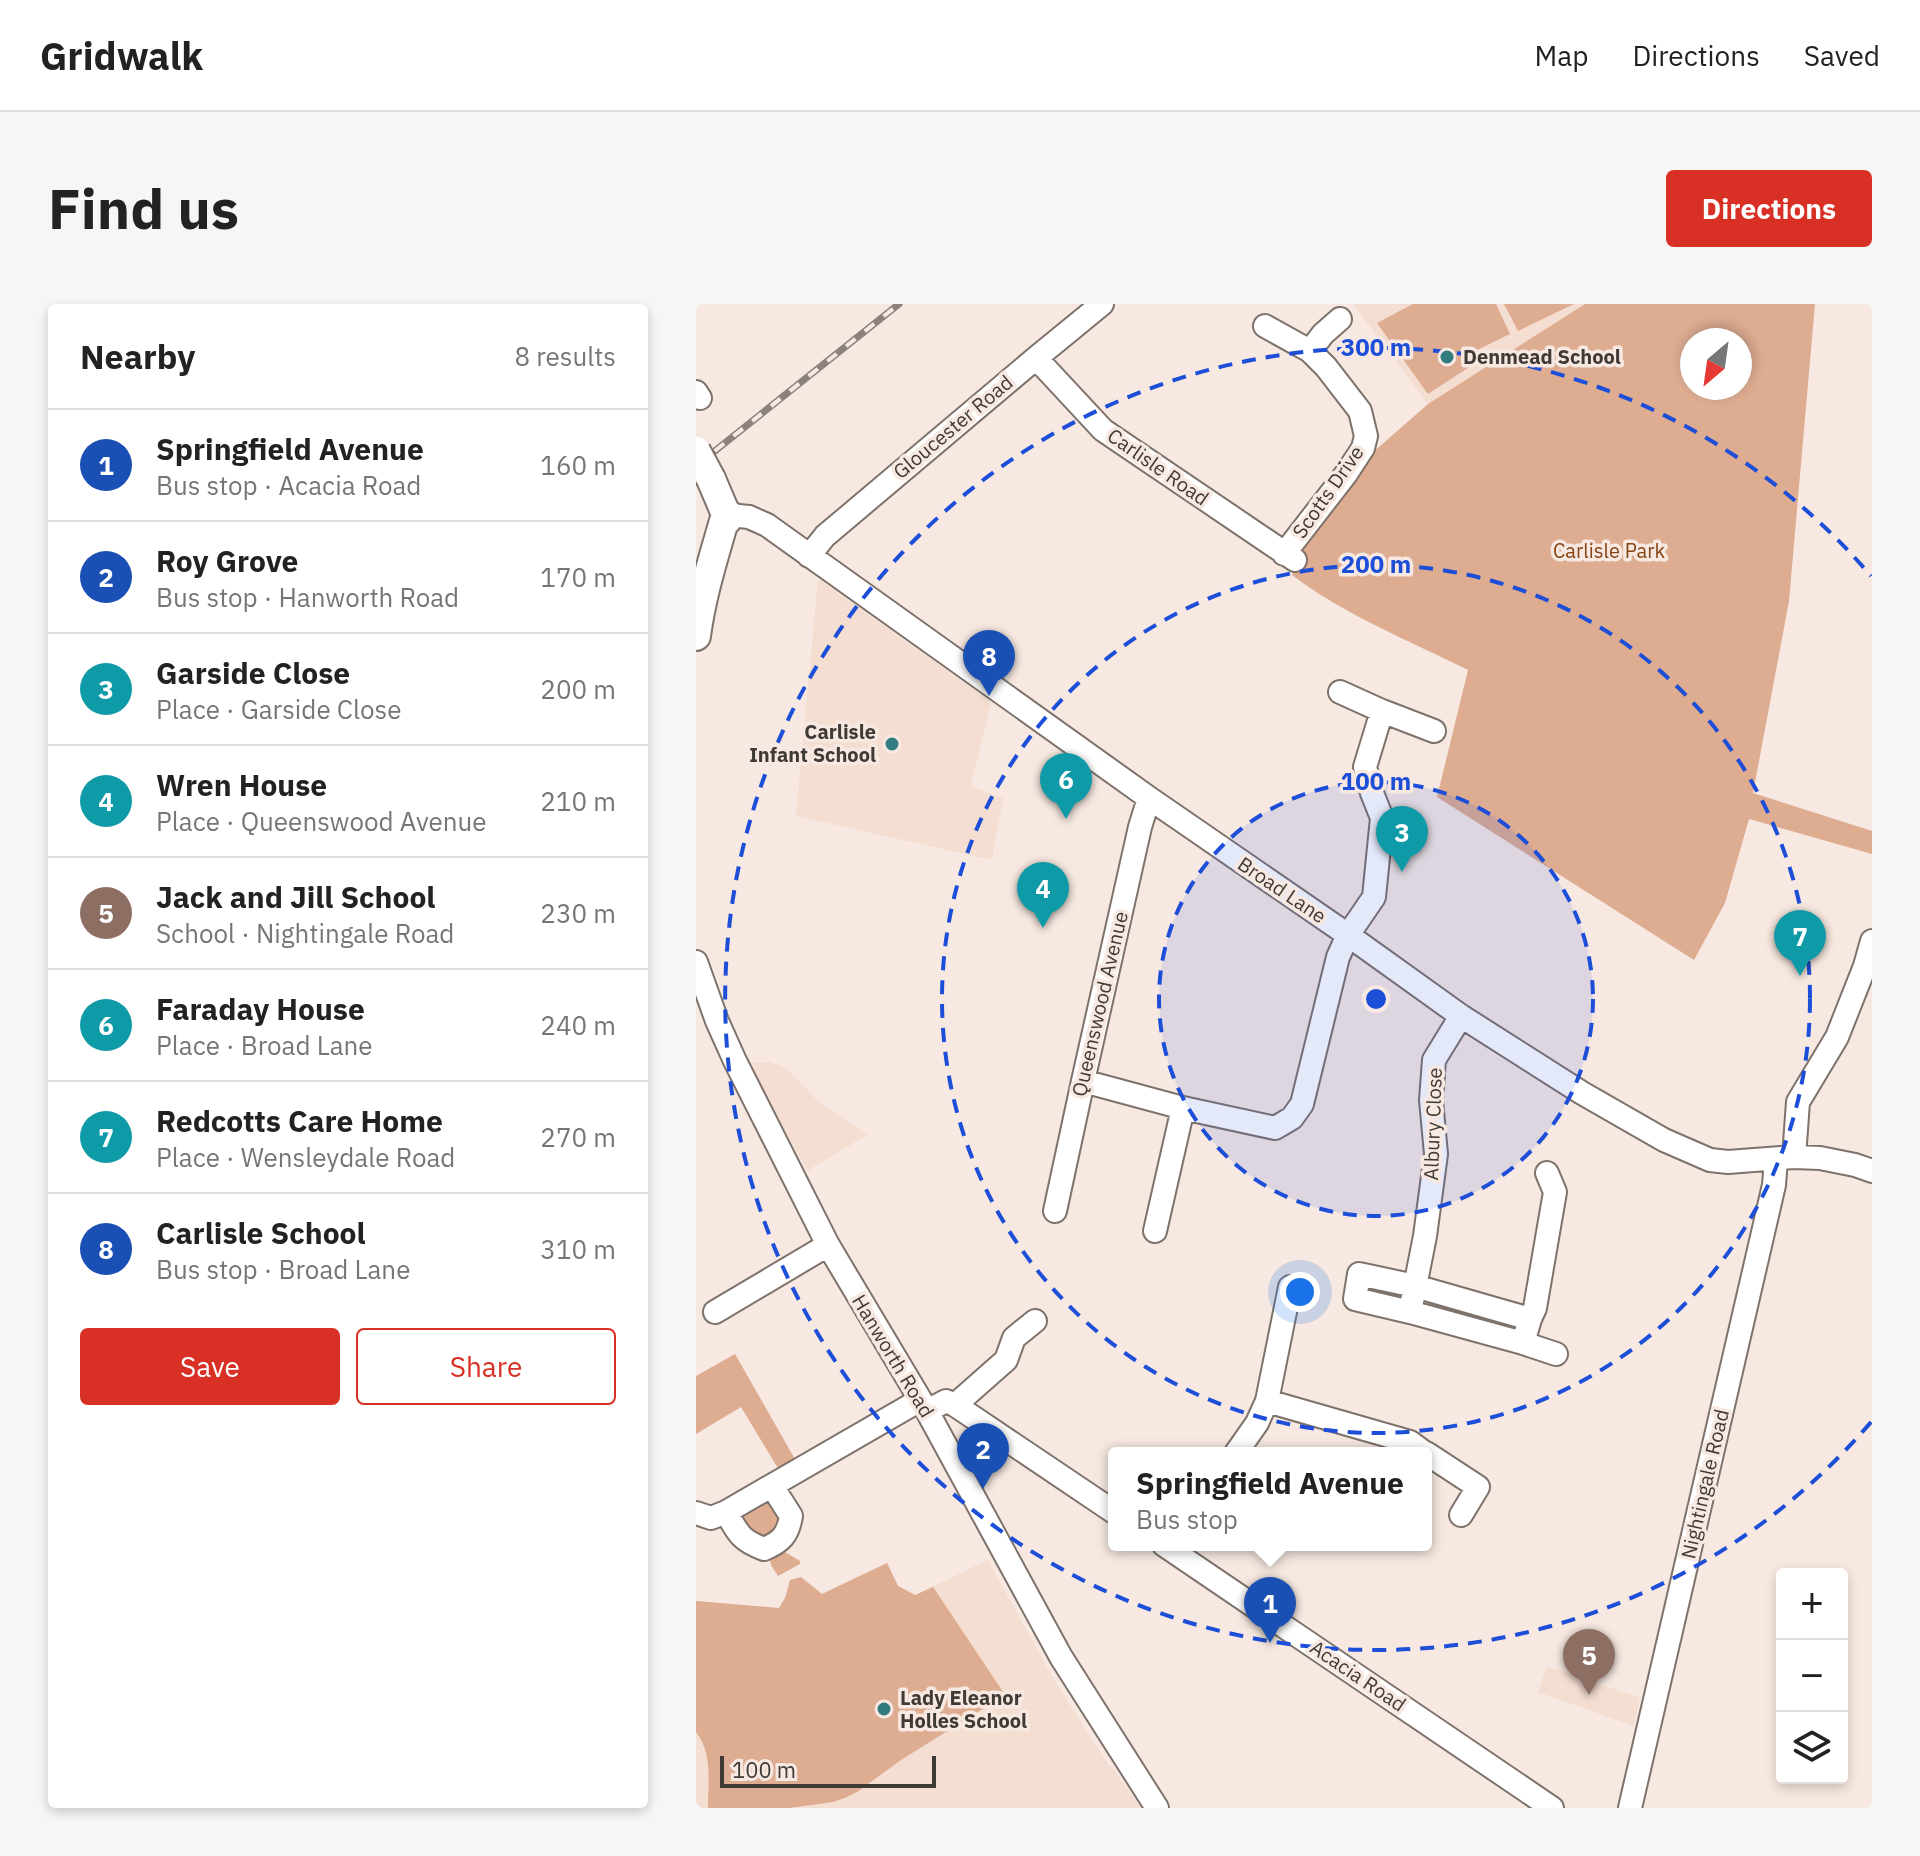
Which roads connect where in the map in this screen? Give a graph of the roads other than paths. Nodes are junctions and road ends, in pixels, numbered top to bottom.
1 (1102, 304) edge
2 (1340, 319) dead end
3 (1265, 326) dead end
4 (1310, 351) junction
5 (1036, 358) junction
6 (696, 451) edge
7 (726, 516) junction
8 (809, 556) junction
9 (1290, 557) joint
10 (696, 636) edge
11 (1340, 692) dead end
12 (1382, 711) junction
13 (1434, 731) dead end
14 (1149, 798) junction
15 (1348, 935) junction
16 (1872, 941) edge
17 (696, 962) edge
18 (696, 999) edge
19 (1461, 1016) junction
20 (717, 1021) junction
21 (1083, 1081) junction
22 (1183, 1108) junction
23 (1785, 1158) junction
24 (1872, 1171) edge
25 (1547, 1173) dead end
26 (1055, 1211) dead end
27 (1155, 1231) dead end
28 (828, 1245) junction
29 (1415, 1286) junction
30 (1290, 1287) dead end
31 (715, 1312) dead end
32 (1410, 1312) junction
33 (1530, 1319) junction
34 (1035, 1321) dead end
35 (1523, 1343) junction
36 (1556, 1354) dead end
37 (1267, 1401) junction
38 (923, 1405) junction
39 (955, 1405) junction
40 (1240, 1447) edge
41 (1416, 1447) edge
42 (1432, 1460) edge
43 (772, 1486) junction
44 (1108, 1508) edge
45 (726, 1512) junction
46 (696, 1513) edge
47 (1461, 1515) dead end
48 (1176, 1551) edge
49 (1157, 1808) edge
50 (1552, 1808) edge
51 (1630, 1808) edge

1 - 5 street, Gloucester Road
2 - 4 street
3 - 4 street, Scotts Drive
4 - 9 street, Scotts Drive
5 - 8 street, Gloucester Road
5 - 9 street, Carlisle Road
6 - 7 main road, bridge
7 - 8 street, Broad Lane
7 - 10 main road
8 - 14 street, Broad Lane
11 - 12 street
12 - 13 street
12 - 15 street
14 - 15 street, Broad Lane
14 - 21 street, Queenswood Avenue
15 - 19 street, Broad Lane
15 - 22 street
16 - 23 street, Nightingale Road
17 - 20 street, Hanworth Road
18 - 20 street, Hanworth Road
19 - 23 street, Broad Lane
19 - 29 street, Albury Close
20 - 28 street, Hanworth Road
21 - 22 street
21 - 26 street, Queenswood Avenue
22 - 27 street
23 - 24 street, Broad Lane
23 - 51 street, Nightingale Road
25 - 33 street
28 - 31 street
28 - 38 street, Hanworth Road
29 - 32 street, Albury Close
29 - 32 street
29 - 33 street
30 - 37 street
32 - 35 street
33 - 35 street
34 - 39 street
35 - 36 street
37 - 40 street
37 - 41 street
38 - 39 street
38 - 43 street
38 - 49 street, Hanworth Road
39 - 44 street
42 - 47 street
43 - 45 street
43 - 45 street
45 - 46 street
48 - 50 street, Acacia Road

